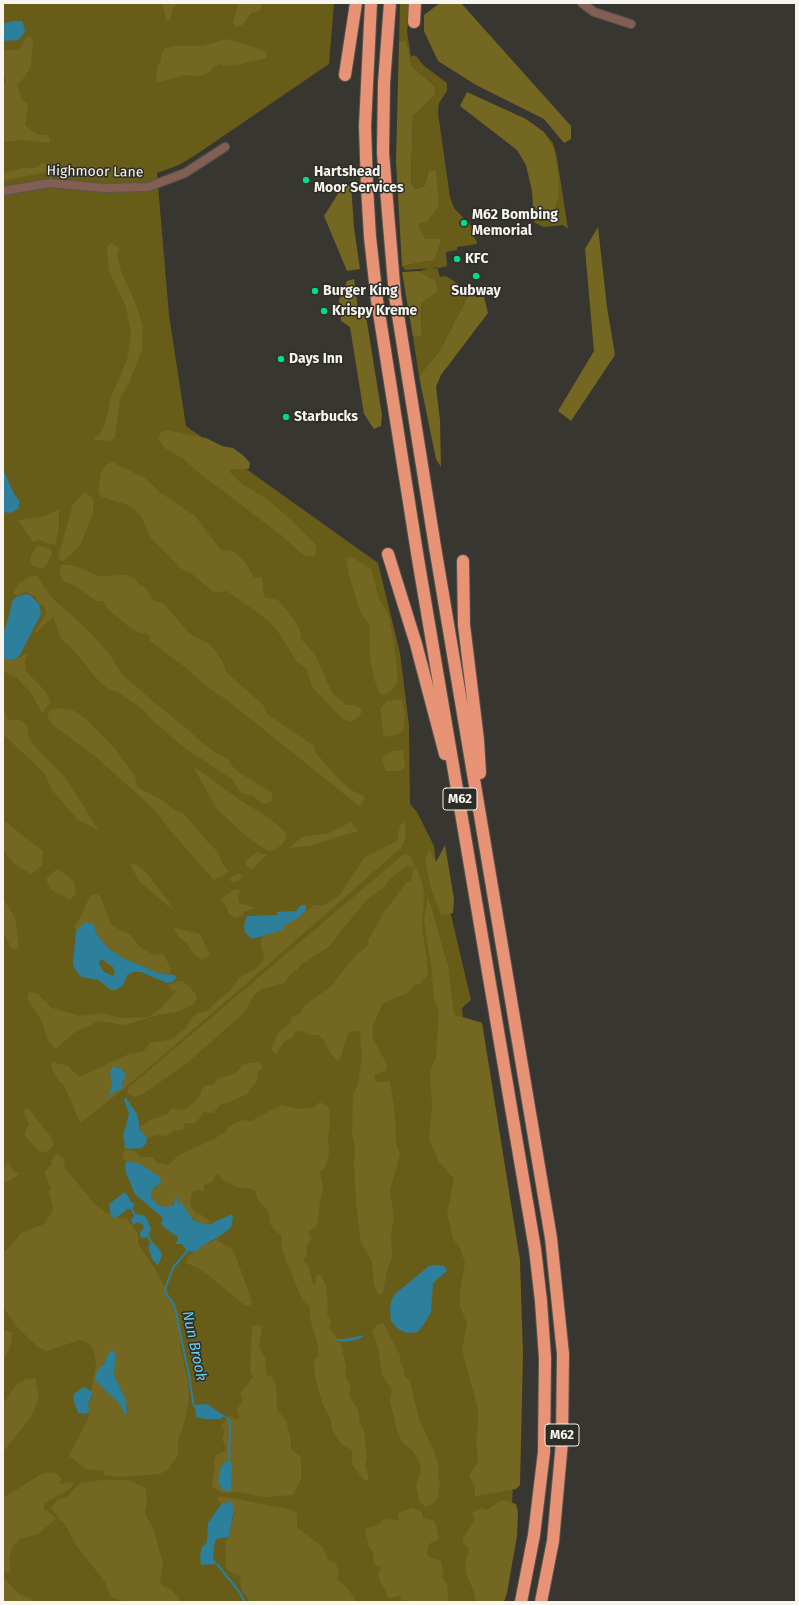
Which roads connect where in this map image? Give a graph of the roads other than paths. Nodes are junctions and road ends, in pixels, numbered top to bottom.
1 (356, 3) edge
2 (371, 3) edge
3 (390, 3) edge
4 (415, 3) edge
5 (582, 3) edge
6 (414, 22) dead end
7 (631, 24) dead end
8 (345, 75) dead end
9 (225, 147) dead end
10 (3, 191) edge
11 (388, 554) dead end
12 (463, 561) dead end
13 (464, 825) junction
14 (483, 830) junction
15 (521, 1602) edge
16 (541, 1602) edge

1 - 8 highway
2 - 13 highway, M62
3 - 14 highway, M62
4 - 6 highway
5 - 7 street
9 - 10 street, Highmoor Lane
11 - 13 highway
12 - 14 highway
13 - 15 highway, M62
14 - 16 highway, M62

